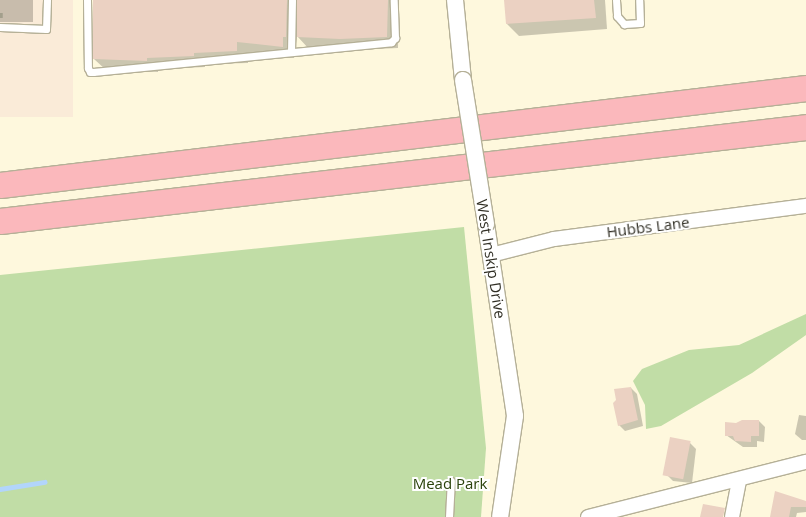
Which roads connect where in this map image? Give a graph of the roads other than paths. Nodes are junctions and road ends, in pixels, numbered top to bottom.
1 (47, 0) edge
2 (87, 0) edge
3 (292, 0) edge
4 (394, 0) edge
5 (455, 0) edge
6 (616, 0) edge
7 (639, 0) edge
8 (0, 27) edge
9 (291, 52) junction
10 (806, 88) edge
11 (806, 127) edge
12 (4, 184) edge
13 (806, 206) edge
14 (86, 210) junction
15 (0, 222) edge
16 (0, 230) edge
17 (491, 256) junction
18 (806, 462) edge
19 (739, 480) junction
20 (451, 481) dead end
21 (449, 517) edge
22 (500, 517) edge
23 (588, 517) edge
24 (732, 517) edge

1 - 8 lane
2 - 9 lane
3 - 9 lane
4 - 9 lane
5 - 17 street, West Inskip Drive, bridge
6 - 7 lane
10 - 12 highway
11 - 14 highway
13 - 17 street, Hubbs Lane
14 - 15 highway
14 - 16 highway
17 - 22 street, West Inskip Drive
18 - 19 street
19 - 23 street
19 - 24 street
20 - 21 lane

